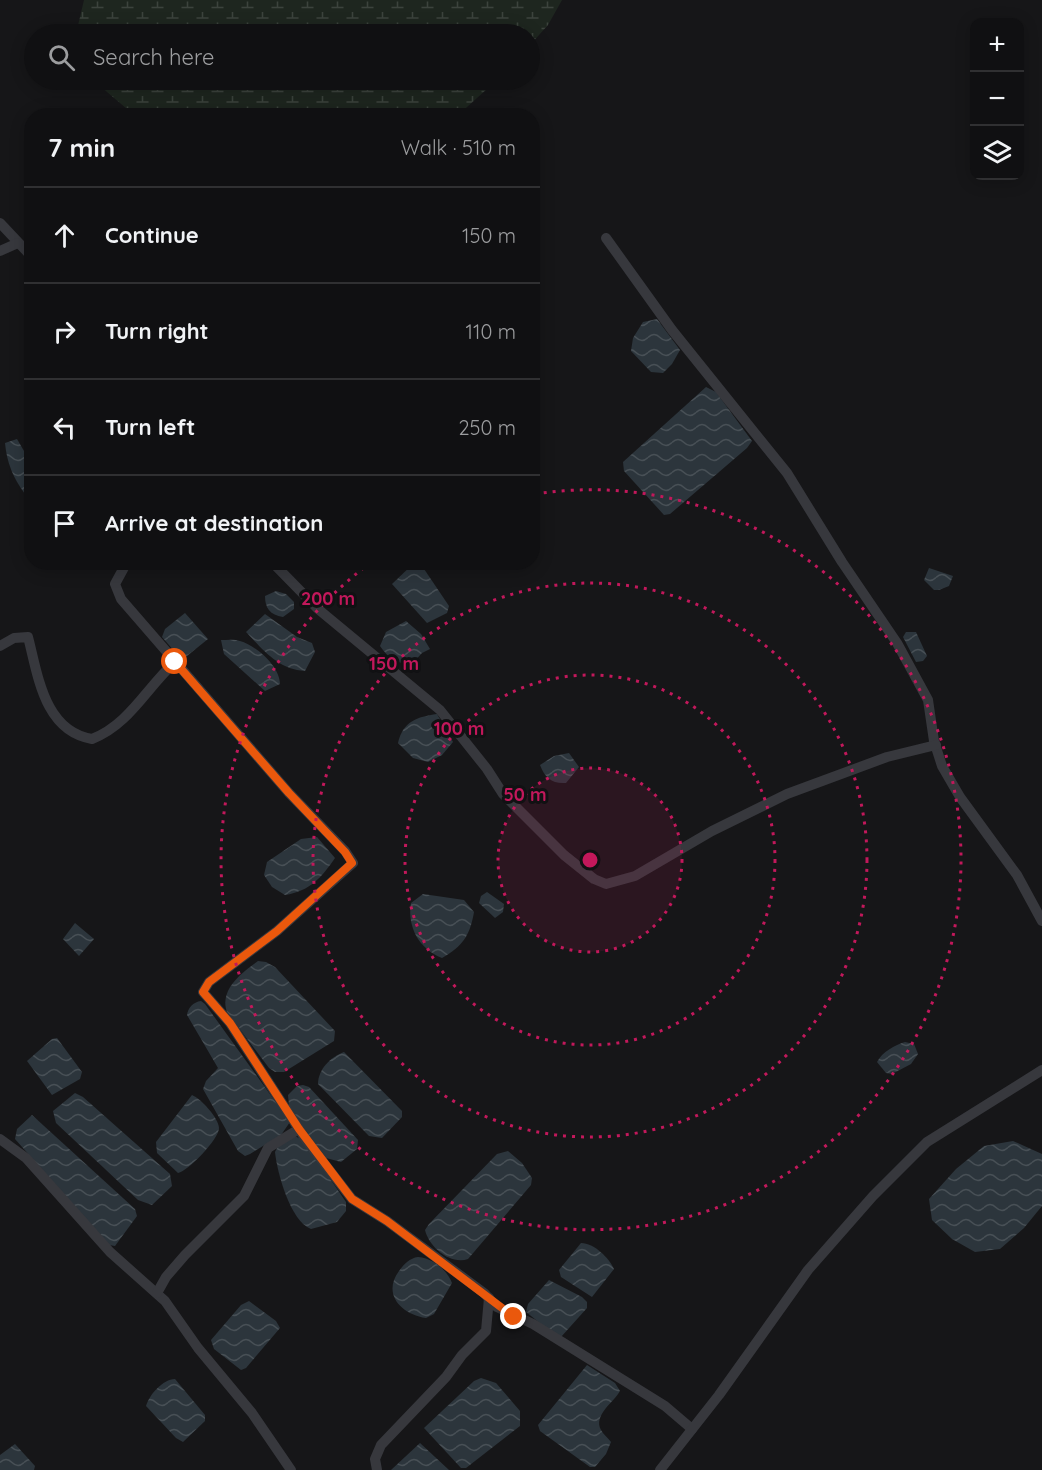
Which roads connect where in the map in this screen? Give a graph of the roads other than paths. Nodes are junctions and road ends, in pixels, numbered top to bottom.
1 (0, 223) edge
2 (606, 238) dead end
3 (18, 243) junction
4 (24, 249) edge
5 (0, 251) edge
6 (122, 570) edge
7 (280, 570) edge
8 (0, 646) edge
9 (175, 662) junction
10 (936, 745) junction
11 (1042, 921) edge
12 (1042, 1070) edge
13 (299, 1129) junction
14 (0, 1139) edge
15 (157, 1293) junction
16 (489, 1298) junction
17 (692, 1429) junction
18 (291, 1470) edge
19 (377, 1470) edge
20 (660, 1470) edge

1 - 3 street
2 - 10 street
3 - 4 street
3 - 5 street
6 - 9 street
7 - 10 street
8 - 9 street
9 - 13 street
10 - 11 street
12 - 17 street
13 - 15 street
13 - 16 street
14 - 15 street
15 - 18 street
16 - 17 street
16 - 19 street
17 - 20 street

